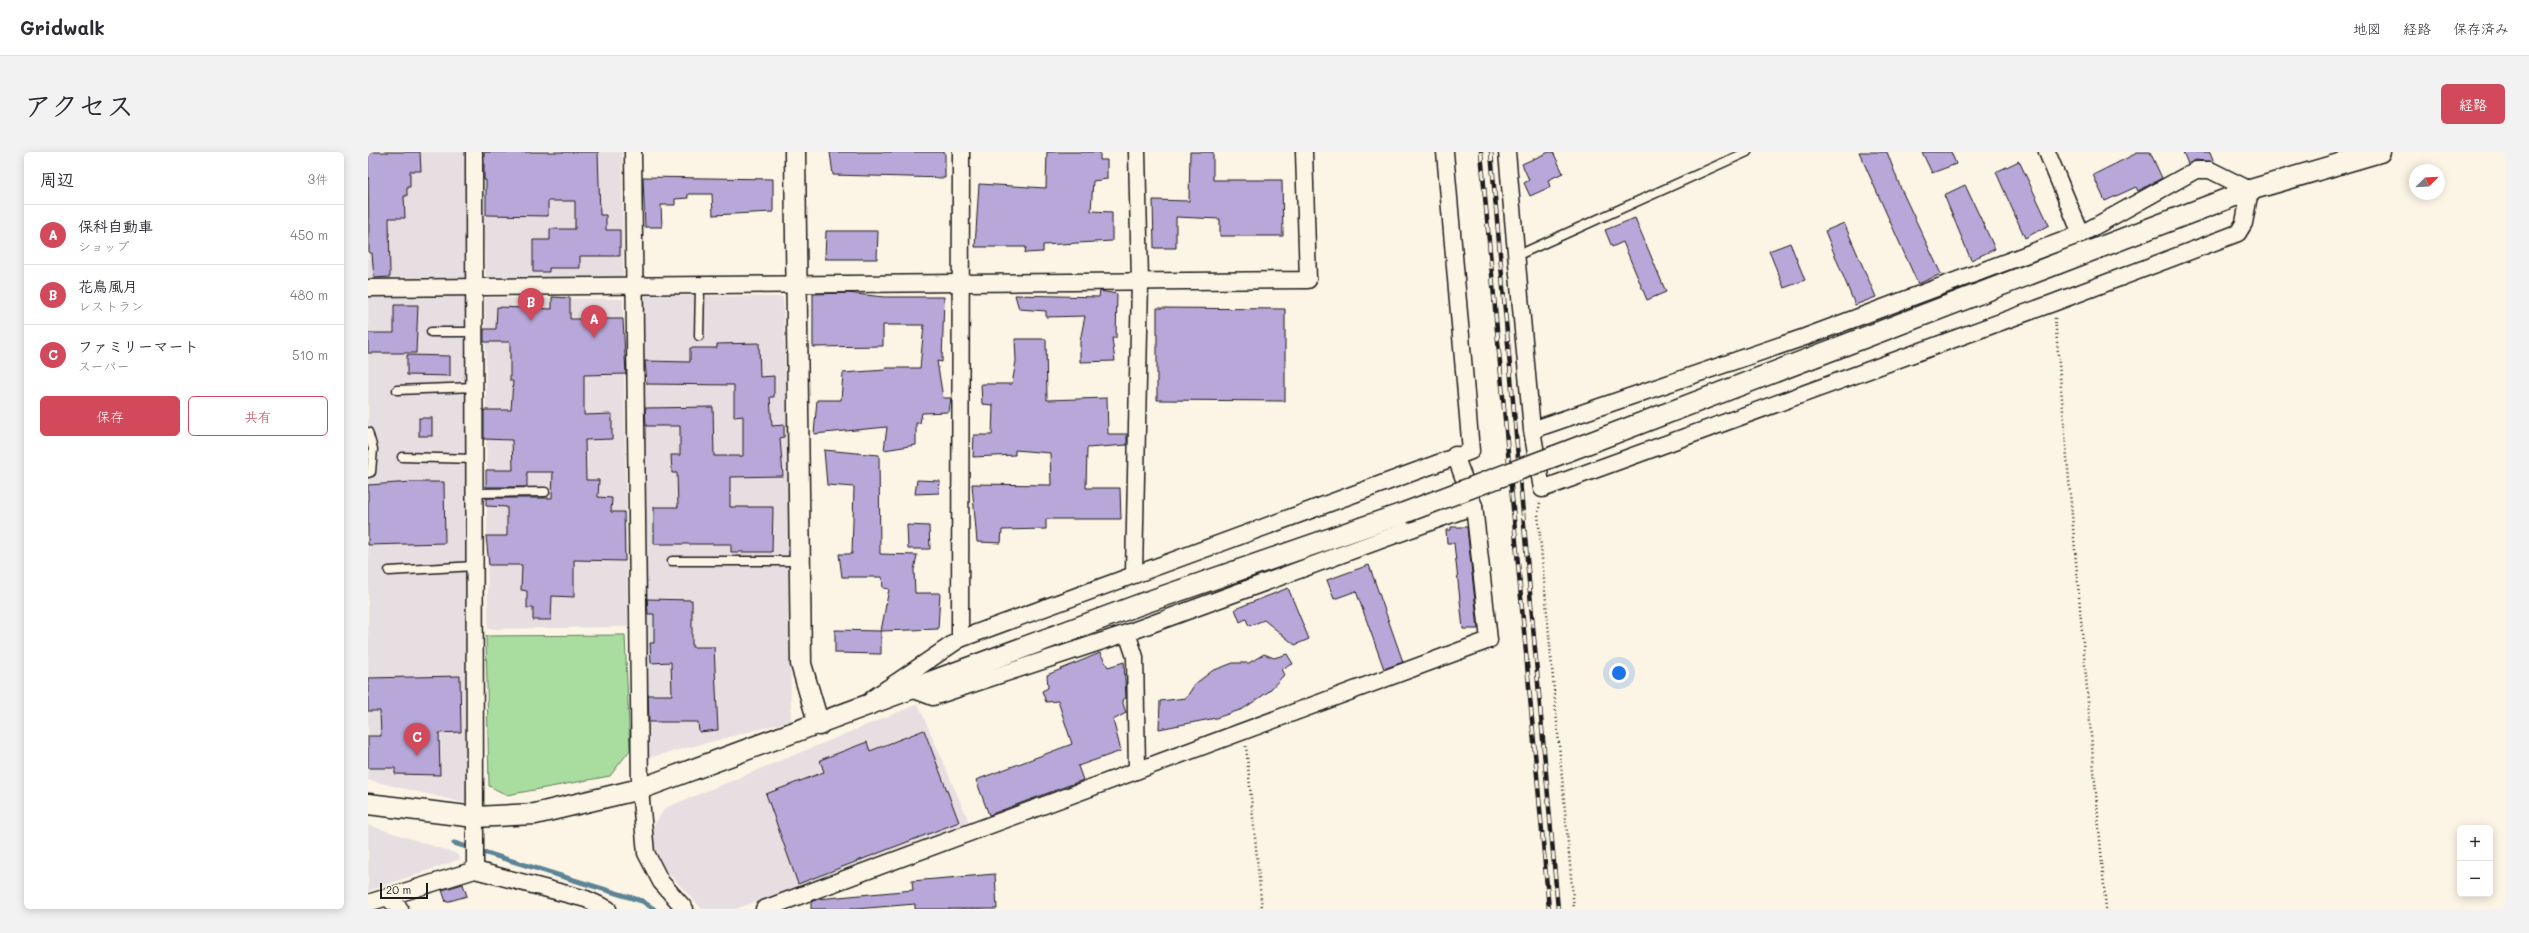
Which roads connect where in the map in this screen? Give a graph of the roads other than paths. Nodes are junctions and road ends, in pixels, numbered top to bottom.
1 (474, 152) edge
2 (633, 152) edge
3 (795, 152) edge
4 (961, 152) edge
5 (1136, 152) edge
6 (1304, 152) edge
7 (1446, 152) edge
8 (1507, 152) edge
9 (1747, 152) edge
10 (2048, 152) edge
11 (2380, 152) edge
12 (2250, 190) junction
13 (2081, 234) junction
14 (1516, 256) junction
15 (1140, 281) junction
16 (961, 283) junction
17 (797, 285) junction
18 (635, 286) junction
19 (700, 286) junction
20 (368, 288) edge
21 (476, 288) junction
22 (431, 332) dead end
23 (476, 332) junction
24 (699, 336) dead end
25 (475, 387) junction
26 (397, 390) dead end
27 (1532, 430) junction
28 (368, 432) edge
29 (1455, 455) junction
30 (402, 457) dead end
31 (475, 459) junction
32 (368, 473) edge
33 (546, 492) dead end
34 (475, 493) junction
35 (1474, 506) junction
36 (672, 561) dead end
37 (800, 561) junction
38 (475, 566) junction
39 (389, 571) dead end
40 (1134, 573) junction
41 (1127, 633) junction
42 (960, 639) junction
43 (909, 688) junction
44 (858, 708) junction
45 (819, 725) junction
46 (1137, 769) junction
47 (640, 789) junction
48 (368, 804) edge
49 (475, 817) junction
50 (475, 865) junction
51 (388, 897) junction
52 (368, 903) edge
53 (400, 909) edge
54 (608, 909) edge
55 (685, 909) edge
56 (764, 909) edge

1 - 21 street
2 - 18 street
3 - 17 street
4 - 16 street
5 - 15 street
6 - 15 street
7 - 29 street
8 - 14 street
9 - 14 lane
10 - 13 street
11 - 12 street
12 - 13 street
12 - 27 street
12 - 43 street, bridge
13 - 27 street
14 - 27 street
15 - 16 street
15 - 40 street
16 - 17 street
16 - 42 street
17 - 19 street
17 - 37 street
18 - 19 street
18 - 21 street
18 - 47 street
19 - 24 lane
20 - 21 street
21 - 23 street
22 - 23 lane
23 - 25 street
25 - 26 lane
25 - 31 street
28 - 32 lane
29 - 35 street
29 - 40 street
30 - 31 lane
31 - 34 street
33 - 34 lane
34 - 38 street
35 - 41 street
35 - 46 street
36 - 37 lane
37 - 45 street
38 - 39 lane
38 - 49 street
40 - 42 street
41 - 43 street
41 - 46 street
42 - 44 street
43 - 44 street
44 - 45 street
45 - 47 street
46 - 56 street
47 - 49 street
47 - 55 street
48 - 49 street
49 - 50 street
50 - 51 street
50 - 54 street
51 - 52 street
51 - 53 street

